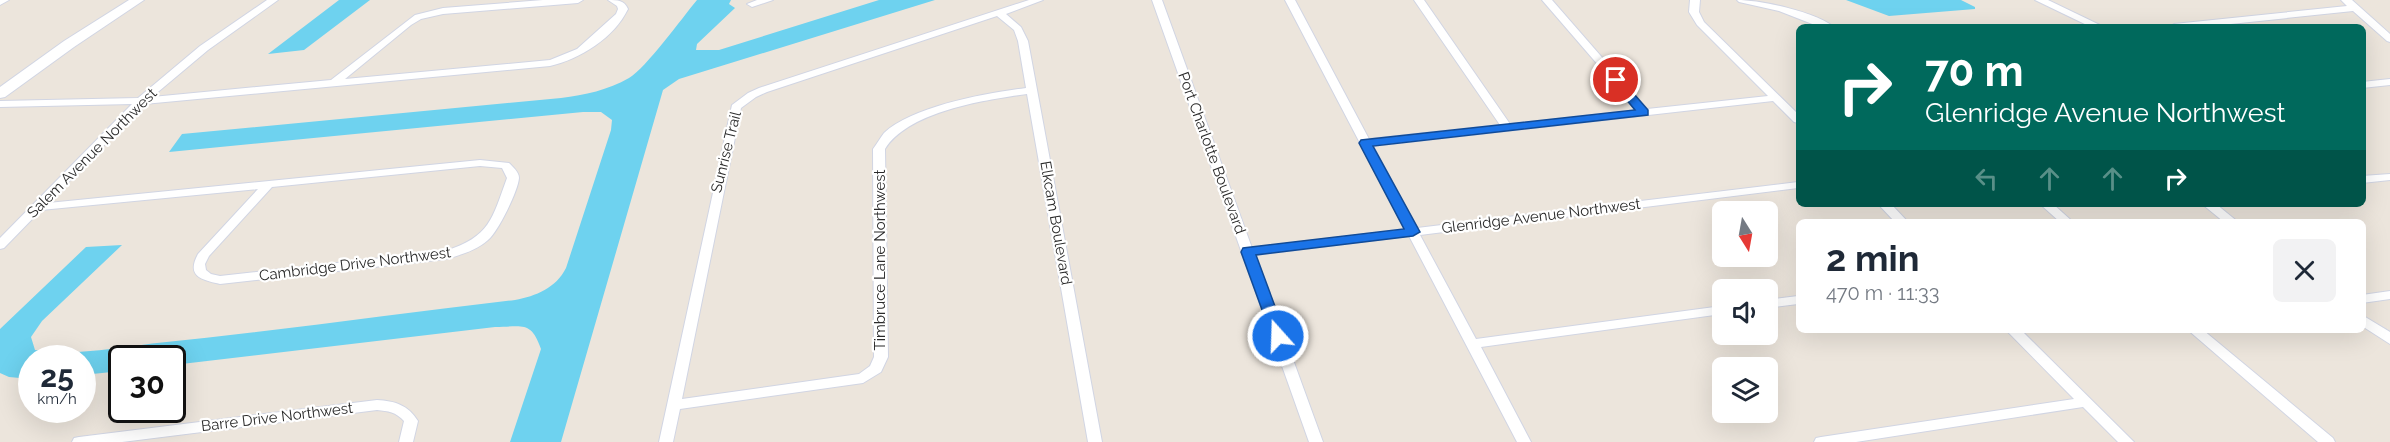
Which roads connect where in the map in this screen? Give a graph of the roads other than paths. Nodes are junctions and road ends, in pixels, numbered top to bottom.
1 (4, 0) edge
2 (138, 0) edge
3 (273, 0) edge
4 (578, 0) edge
5 (613, 0) edge
6 (768, 0) edge
7 (1038, 0) edge
8 (1157, 0) edge
9 (1290, 0) edge
10 (1419, 0) edge
11 (1547, 0) edge
12 (1695, 0) edge
13 (1742, 0) edge
14 (2040, 0) edge
15 (2346, 0) edge
16 (0, 2) edge
17 (752, 4) dead end
18 (2355, 8) junction
19 (999, 13) junction
20 (1821, 24) edge
21 (2092, 24) edge
22 (2203, 24) edge
23 (2390, 39) edge
24 (2390, 82) edge
25 (334, 83) junction
26 (2366, 85) edge
27 (1032, 90) junction
28 (0, 94) edge
29 (1776, 98) junction
30 (141, 100) junction
31 (0, 104) edge
32 (1644, 112) junction
33 (1796, 118) edge
34 (1507, 127) junction
35 (1366, 143) junction
36 (2390, 177) edge
37 (2366, 180) edge
38 (269, 184) junction
39 (1796, 185) edge
40 (39, 207) junction
41 (1887, 207) edge
42 (2050, 207) edge
43 (2212, 207) edge
44 (1899, 219) edge
45 (2064, 219) edge
46 (2228, 219) edge
47 (1413, 232) junction
48 (0, 245) edge
49 (1248, 252) junction
50 (2390, 295) edge
51 (2366, 298) edge
52 (1796, 300) edge
53 (1778, 303) edge
54 (1712, 311) edge
55 (2366, 322) edge
56 (2016, 333) edge
57 (2199, 333) edge
58 (2390, 339) edge
59 (1472, 344) junction
60 (2086, 402) junction
61 (673, 405) junction
62 (79, 442) edge
63 (406, 442) edge
64 (666, 442) edge
65 (1095, 442) edge
66 (1316, 442) edge
67 (1524, 442) edge
68 (1821, 442) edge
69 (2127, 442) edge
70 (2328, 442) edge

1 - 16 street
2 - 28 street
3 - 30 street, Salem Avenue Northwest
4 - 25 street
5 - 25 street
6 - 17 street
7 - 19 street, Sunrise Trail
8 - 49 street, Port Charlotte Boulevard
9 - 35 street
10 - 34 street
11 - 32 street
12 - 29 street
13 - 20 street
14 - 21 street
15 - 18 street
18 - 22 street
18 - 23 street
19 - 27 street, Elkcam Boulevard
19 - 61 street, Sunrise Trail
24 - 26 street
25 - 30 street
27 - 61 street, Timbruce Lane Northwest
27 - 65 street, Elkcam Boulevard
29 - 32 street
29 - 33 street
30 - 31 street
30 - 40 street, Salem Avenue Northwest
32 - 34 street
34 - 35 street
35 - 47 street
36 - 37 street
38 - 38 street, Cambridge Drive Northwest
38 - 40 street, Cambridge Drive Northwest
39 - 47 street, Glenridge Avenue Northwest
40 - 48 street, Salem Avenue Northwest
41 - 44 street
42 - 45 street
43 - 46 street
47 - 49 street, Glenridge Avenue Northwest
47 - 59 street
49 - 66 street, Port Charlotte Boulevard
50 - 51 street
52 - 53 street
54 - 59 street
55 - 58 street
56 - 60 street
57 - 70 street
59 - 67 street
60 - 68 street
60 - 69 street
61 - 64 street, Sunrise Trail
62 - 63 street, Barre Drive Northwest

